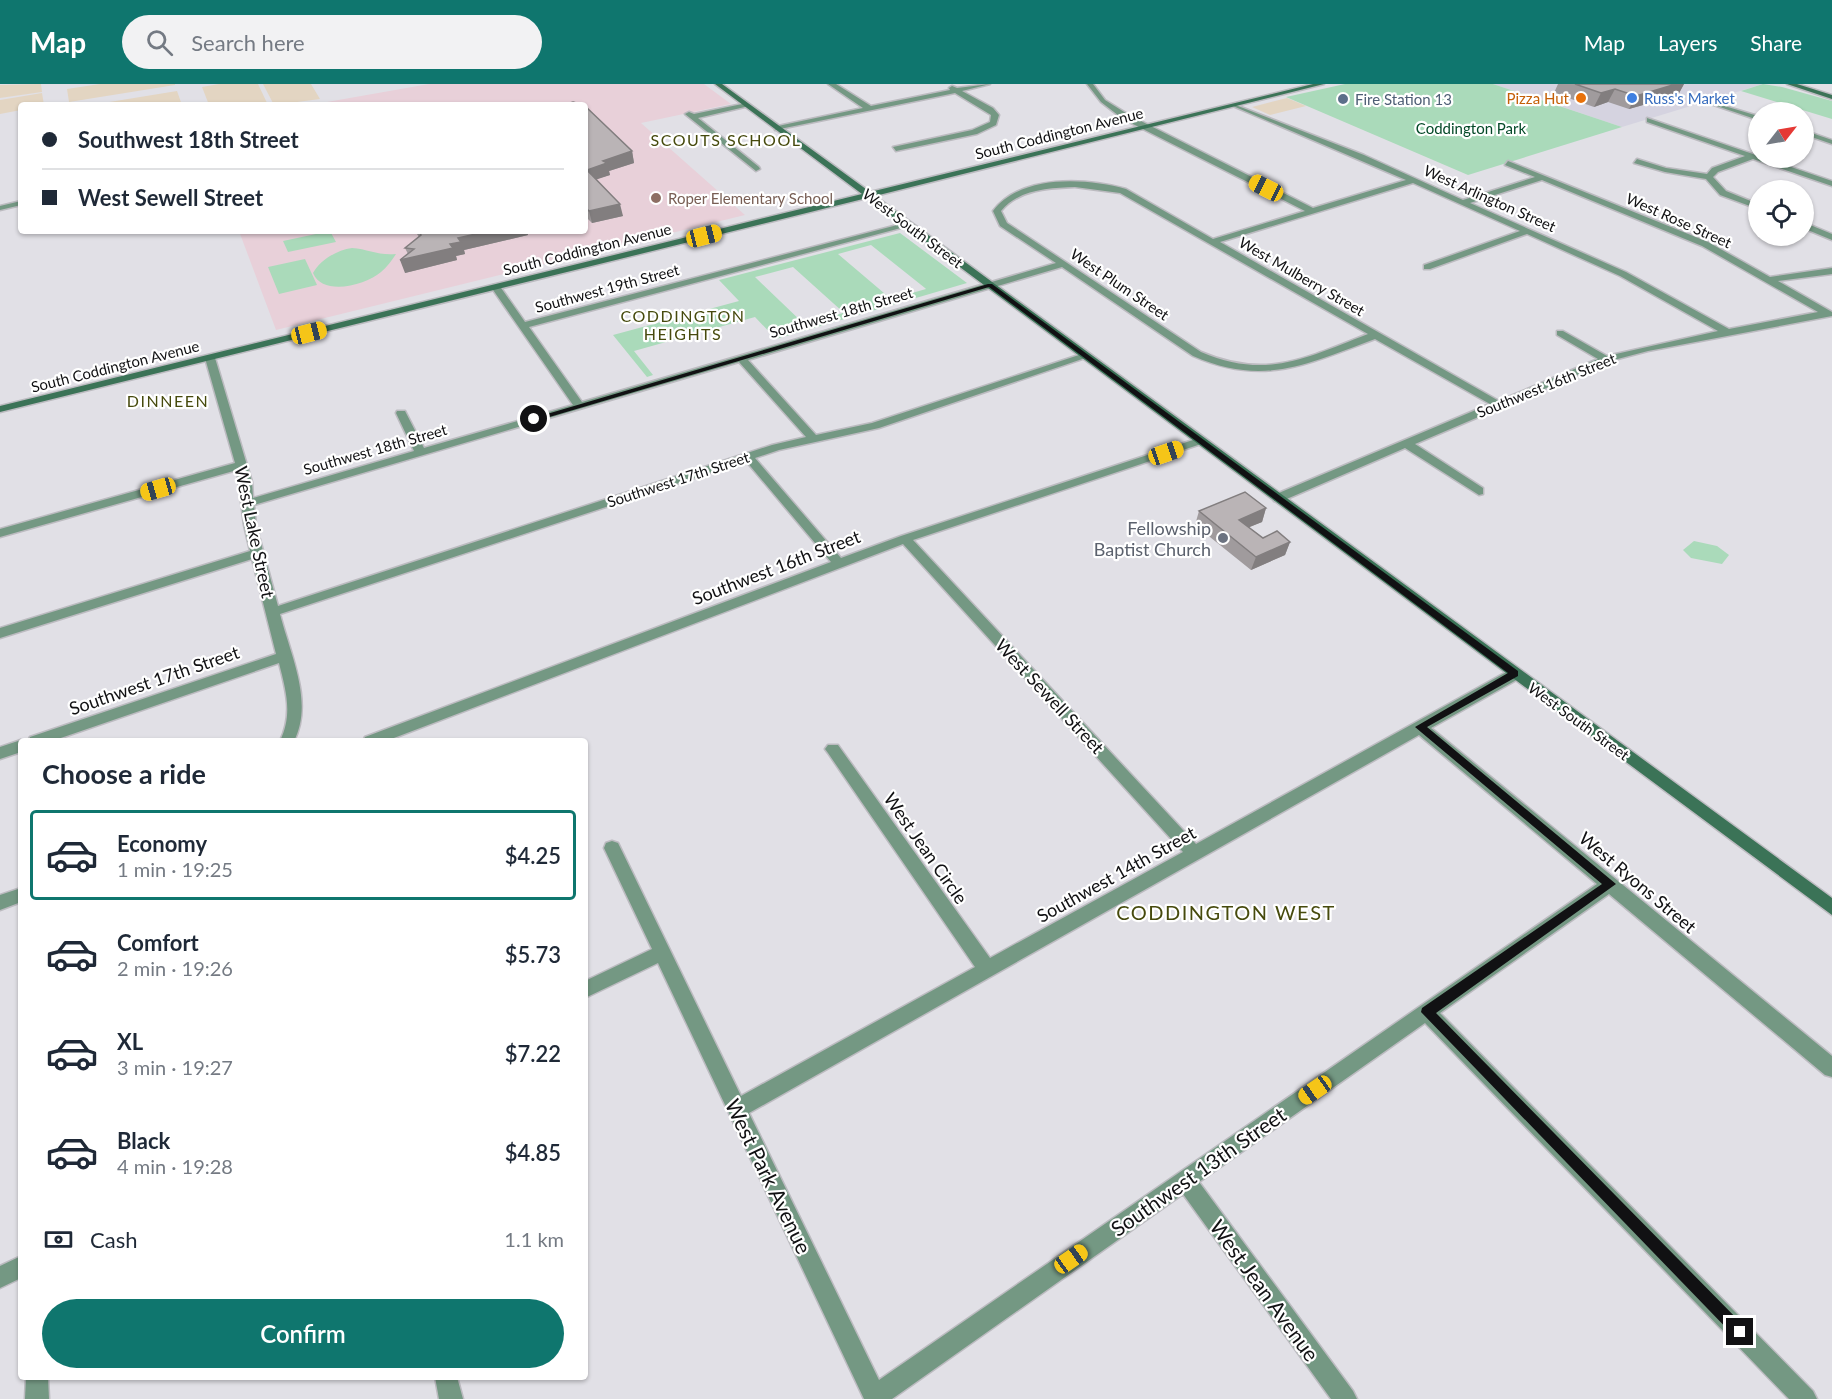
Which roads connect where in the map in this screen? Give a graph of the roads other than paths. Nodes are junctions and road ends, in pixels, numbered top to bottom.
1 (718, 84) edge
2 (831, 84) edge
3 (944, 84) edge
4 (987, 84) edge
5 (1090, 84) edge
6 (1320, 84) edge
7 (1790, 84) edge
8 (956, 91) junction
9 (1832, 97) edge
10 (1710, 102) dead end
11 (747, 105) junction
12 (1235, 105) junction
13 (870, 109) junction
14 (1748, 115) edge
15 (1650, 120) dead end
16 (1146, 127) junction
17 (778, 128) junction
18 (1814, 136) edge
19 (1832, 142) edge
20 (896, 149) dead end
21 (1748, 154) edge
22 (1748, 158) edge
23 (1637, 160) dead end
24 (1508, 163) dead end
25 (1787, 168) edge
26 (756, 169) dead end
27 (1542, 177) junction
28 (1709, 177) junction
29 (1414, 180) junction
30 (1089, 183) joint
31 (1832, 184) edge
32 (868, 195) junction
33 (1464, 202) junction
34 (1748, 203) edge
35 (18, 204) edge
36 (0, 208) edge
37 (1312, 211) junction
38 (908, 225) junction
39 (1814, 230) edge
40 (1529, 231) junction
41 (1832, 237) edge
42 (1212, 242) junction
43 (1063, 264) junction
44 (1427, 267) dead end
45 (1832, 271) edge
46 (1770, 280) junction
47 (990, 285) junction
48 (496, 287) junction
49 (1829, 314) edge
50 (523, 325) junction
51 (1727, 332) junction
52 (1560, 333) dead end
53 (1375, 334) junction
54 (1086, 356) junction
55 (210, 358) junction
56 (741, 358) junction
57 (1606, 359) junction
58 (1497, 404) junction
59 (579, 406) junction
60 (0, 410) edge
61 (401, 413) dead end
62 (813, 438) junction
63 (1200, 441) junction
64 (1405, 444) junction
65 (420, 452) junction
66 (748, 456) junction
67 (242, 465) junction
68 (1479, 491) dead end
69 (1278, 498) junction
70 (249, 503) junction
71 (0, 533) edge
72 (905, 538) junction
73 (257, 554) junction
74 (839, 564) junction
75 (273, 612) junction
76 (0, 633) edge
77 (285, 656) junction
78 (1515, 674) junction
79 (1420, 727) junction
80 (44, 738) edge
81 (288, 738) edge
82 (378, 738) edge
83 (18, 747) edge
84 (833, 749) dead end
85 (0, 753) edge
86 (612, 848) dead end
87 (1194, 853) junction
88 (1610, 884) junction
89 (18, 896) edge
90 (0, 903) edge
91 (1832, 908) edge
92 (662, 953) junction
93 (987, 969) junction
94 (588, 989) edge
95 (1427, 1012) junction
96 (1832, 1068) edge
97 (737, 1109) junction
98 (1185, 1180) junction
99 (18, 1268) edge
100 (0, 1277) edge
101 (37, 1380) edge
102 (447, 1380) edge
103 (875, 1398) edge
104 (37, 1399) edge
105 (452, 1399) edge
106 (1345, 1399) edge
107 (1806, 1399) edge

1 - 11 main road, West South Street
2 - 13 street
3 - 8 street
4 - 8 street
5 - 16 street
6 - 12 main road, South Coddington Avenue
7 - 9 main road
8 - 13 street
8 - 20 street
10 - 14 street
11 - 17 main road, West South Street
11 - 26 street
12 - 16 main road, South Coddington Avenue
12 - 29 street, West Arlington Street
13 - 17 street
15 - 21 street
16 - 32 main road, South Coddington Avenue
16 - 37 street
17 - 32 main road, West South Street
18 - 19 street
22 - 28 street
23 - 28 street
24 - 27 street, West Rose Street
25 - 31 street
27 - 33 street
27 - 46 street, West Rose Street
28 - 34 street
29 - 33 street, West Arlington Street
29 - 37 street
30 - 42 street, West Mulberry Street
30 - 43 street, West Plum Street
32 - 38 main road, West South Street
32 - 48 main road, South Coddington Avenue
33 - 40 street, West Arlington Street
35 - 36 street
37 - 42 street
38 - 47 main road, West South Street
38 - 50 street, Southwest 19th Street
39 - 41 street
40 - 44 street
40 - 51 street, West Arlington Street
42 - 53 street, West Mulberry Street
43 - 47 street, Southwest 18th Street
43 - 53 street, West Plum Street
45 - 46 street
46 - 49 street, West Rose Street
47 - 54 main road, West South Street
47 - 56 street, Southwest 18th Street
48 - 50 street
48 - 55 main road, South Coddington Avenue
49 - 51 street, Southwest 16th Street
50 - 59 street
51 - 57 street, Southwest 16th Street
52 - 57 street
53 - 58 street, West Mulberry Street
54 - 62 street, Southwest 17th Street
54 - 63 main road, West South Street
55 - 60 main road, South Coddington Avenue
55 - 67 street, West Lake Street
56 - 59 street, Southwest 18th Street
56 - 62 street
57 - 58 street, Southwest 16th Street
58 - 64 street, Southwest 16th Street
59 - 65 street, Southwest 18th Street
61 - 65 street
62 - 66 street, Southwest 17th Street
63 - 69 main road, West South Street
63 - 72 street, Southwest 16th Street
64 - 68 street
64 - 69 street, Southwest 16th Street
65 - 70 street, Southwest 18th Street
66 - 74 street
66 - 75 street, Southwest 17th Street
67 - 70 street, West Lake Street
67 - 71 street
69 - 78 main road, West South Street
70 - 73 street, West Lake Street
72 - 74 street, Southwest 16th Street
72 - 87 street, West Sewell Street
73 - 75 street, West Lake Street
73 - 76 street
74 - 82 street, Southwest 16th Street
75 - 77 street, West Lake Street
77 - 80 street, Southwest 17th Street
77 - 81 street, West Lake Street
78 - 79 street, Southwest 14th Street
78 - 91 main road, West South Street
79 - 87 street, Southwest 14th Street
79 - 88 street, West Ryons Street
83 - 85 street
84 - 93 street, West Jean Circle
86 - 92 street, West Park Avenue
87 - 93 street, Southwest 14th Street
88 - 95 street, Southwest 13th Street
88 - 96 street, West Ryons Street
89 - 90 street
92 - 94 street
92 - 97 street, West Park Avenue
93 - 97 street, Southwest 14th Street
95 - 98 street, Southwest 13th Street
95 - 107 street
97 - 103 street, West Park Avenue
98 - 103 street, Southwest 13th Street
98 - 106 street, West Jean Avenue
99 - 100 street
101 - 104 street
102 - 105 street

